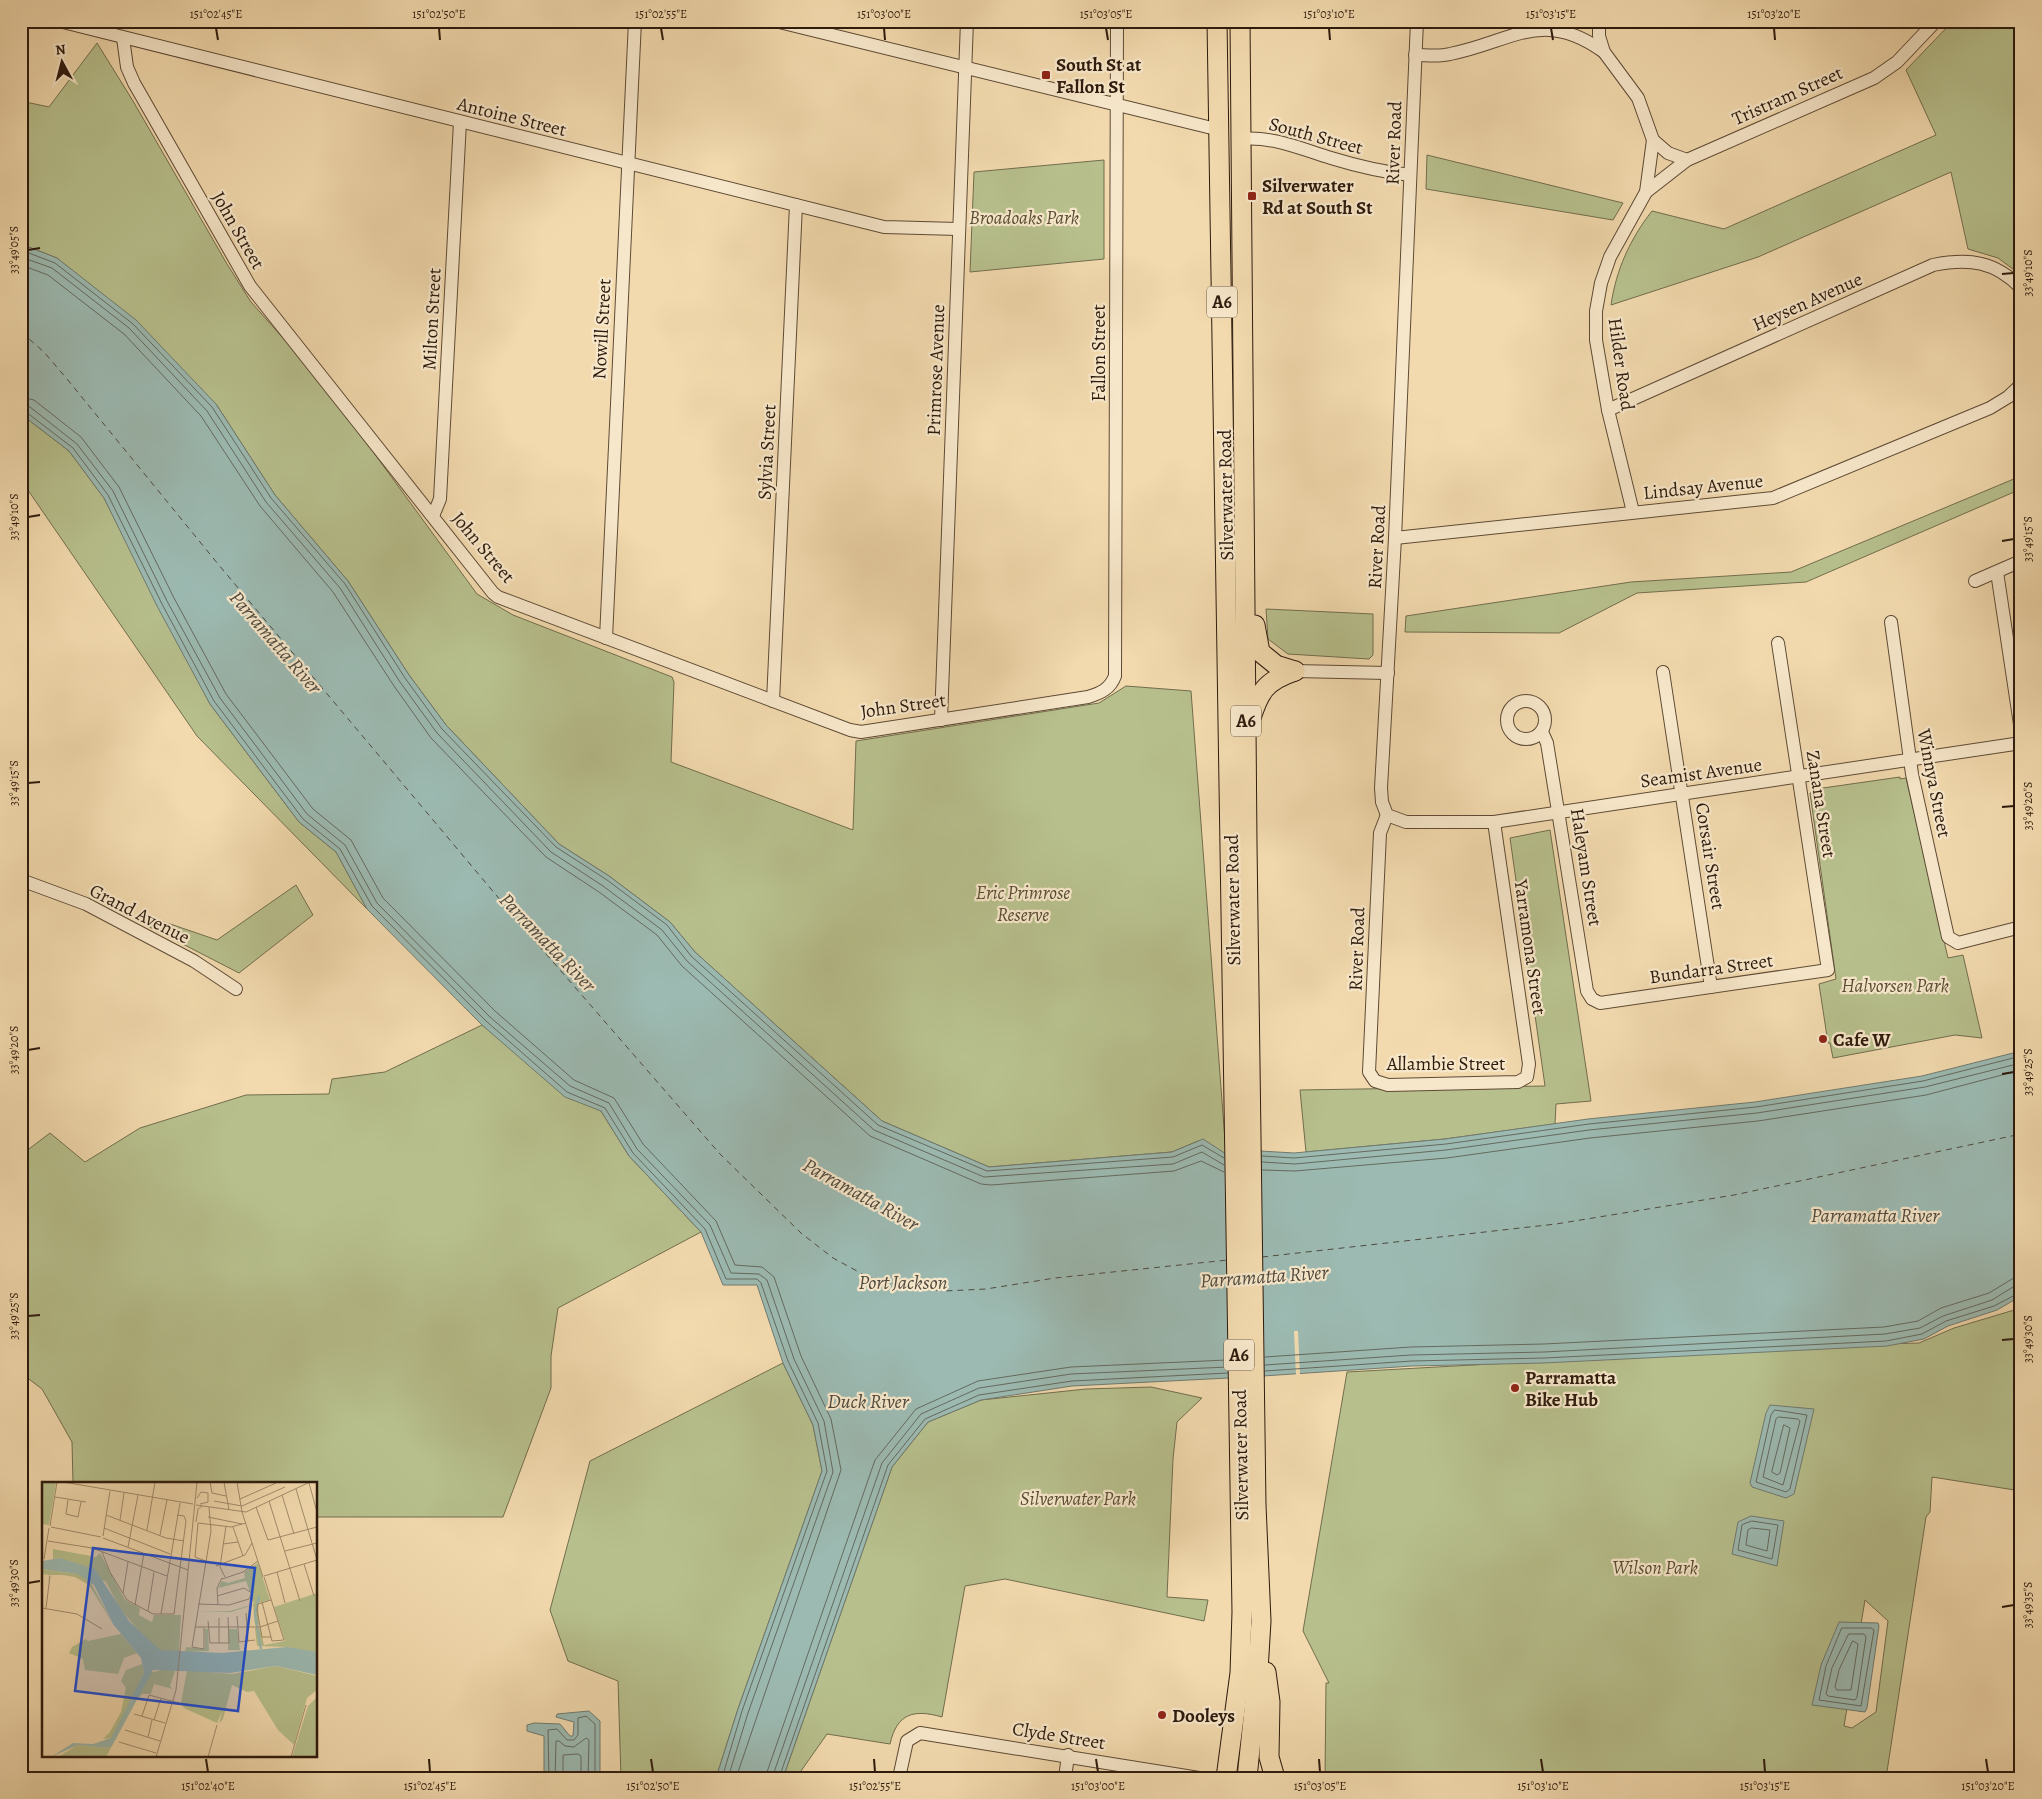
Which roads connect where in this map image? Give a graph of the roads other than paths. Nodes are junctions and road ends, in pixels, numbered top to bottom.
1 (59, 21) edge
2 (635, 21) edge
3 (775, 21) edge
4 (967, 21) edge
5 (1117, 21) edge
6 (1217, 21) edge
7 (1240, 21) edge
8 (1417, 21) edge
9 (1565, 21) edge
10 (1599, 21) edge
11 (1936, 21) edge
12 (96, 26) edge
13 (1552, 28) junction
14 (124, 38) junction
15 (1604, 52) junction
16 (1416, 54) junction
17 (965, 68) junction
18 (1118, 105) junction
19 (460, 122) junction
20 (1220, 130) junction
21 (1241, 138) junction
22 (1653, 140) junction
23 (1687, 160) junction
24 (628, 164) junction
25 (1410, 175) junction
26 (1646, 192) junction
27 (796, 205) junction
28 (958, 229) junction
29 (2021, 288) edge
30 (2021, 385) edge
31 (1608, 410) junction
32 (1633, 512) junction
33 (433, 516) junction
34 (1246, 519) junction
35 (1395, 538) junction
36 (2021, 561) edge
37 (1996, 572) junction
38 (1975, 581) dead end
39 (1891, 622) dead end
40 (606, 638) junction
41 (1778, 643) dead end
42 (2016, 668) edge
43 (1294, 671) junction
44 (1664, 672) dead end
45 (1388, 673) junction
46 (1112, 684) joint
47 (773, 702) junction
48 (941, 720) junction
49 (1246, 732) junction
50 (1542, 732) dead end
51 (2021, 732) edge
52 (2021, 743) edge
53 (1910, 759) junction
54 (1798, 777) junction
55 (1682, 793) junction
56 (1560, 812) junction
57 (1387, 815) junction
58 (1494, 822) junction
59 (21, 880) edge
60 (2021, 927) edge
61 (1828, 970) joint
62 (1711, 987) junction
63 (236, 989) dead end
64 (1600, 1003) joint
65 (1369, 1072) joint
66 (1527, 1077) joint
67 (1244, 1098) junction
68 (1261, 1621) junction
69 (1068, 1755) junction
70 (899, 1778) edge
71 (1065, 1778) edge
72 (1199, 1778) edge
73 (1226, 1778) edge
74 (1247, 1778) edge
75 (1276, 1778) edge

1 - 12 street, Antoine Street
2 - 24 street, Nowill Street
3 - 17 street
4 - 17 street, Primrose Avenue
5 - 18 street, Fallon Street
6 - 20 highway, Silverwater Road / A6
7 - 21 highway, Silverwater Road / A6
8 - 16 street, River Road
9 - 13 street
10 - 15 street, Hilder Road
11 - 23 street, Tristram Street
12 - 14 street, Antoine Street
13 - 15 street
13 - 16 street
14 - 19 street, Antoine Street
14 - 33 street, John Street
15 - 22 street, Hilder Road
16 - 25 street, River Road
17 - 18 street
17 - 28 street, Primrose Avenue
18 - 20 street
18 - 46 street, Fallon Street
19 - 24 street, Antoine Street
19 - 33 street, Milton Street
20 - 67 highway, Silverwater Road / A6
21 - 25 street, South Street
21 - 34 highway, Silverwater Road / A6
22 - 23 street
22 - 26 street, Hilder Road
23 - 26 street, Tristram Street
24 - 27 street, Antoine Street
24 - 40 street, Nowill Street
25 - 35 street, River Road
26 - 31 street, Hilder Road
27 - 28 street, Antoine Street
27 - 47 street, Sylvia Street
28 - 48 street, Primrose Avenue
29 - 31 street, Heysen Avenue
30 - 32 street, Lindsay Avenue
31 - 32 street, Hilder Road
32 - 35 street, Lindsay Avenue
33 - 40 street, John Street
34 - 43 highway
34 - 49 highway, Silverwater Road / A6
35 - 45 street, River Road
36 - 37 street
37 - 38 street
37 - 42 street
39 - 53 street, Winnya Street
40 - 47 street, John Street
41 - 54 street, Zanana Street
42 - 51 street
43 - 45 street
43 - 49 highway
44 - 55 street, Corsair Street
45 - 57 street, River Road
46 - 48 street, John Street
47 - 48 street, John Street
49 - 67 highway, Silverwater Road / A6
50 - 56 street, Haleyam Street
52 - 53 street, Seamist Avenue
53 - 54 street, Seamist Avenue
53 - 60 street, Winnya Street
54 - 55 street, Seamist Avenue
54 - 61 street, Zanana Street
55 - 56 street, Seamist Avenue
55 - 62 street, Corsair Street
56 - 58 street, Seamist Avenue
56 - 64 street, Haleyam Street
57 - 58 street, Seamist Avenue
57 - 65 street, River Road
58 - 66 street, Yarramona Street
59 - 63 street, Grand Avenue
61 - 62 street, Bundarra Street
62 - 64 street, Bundarra Street
65 - 66 street, Allambie Street
67 - 68 highway, Silverwater Road / A6
67 - 73 highway, Silverwater Road / A6
68 - 74 highway, Silverwater Road / A6
68 - 75 highway
69 - 70 street, Clyde Street
69 - 71 street
69 - 72 street, Clyde Street

